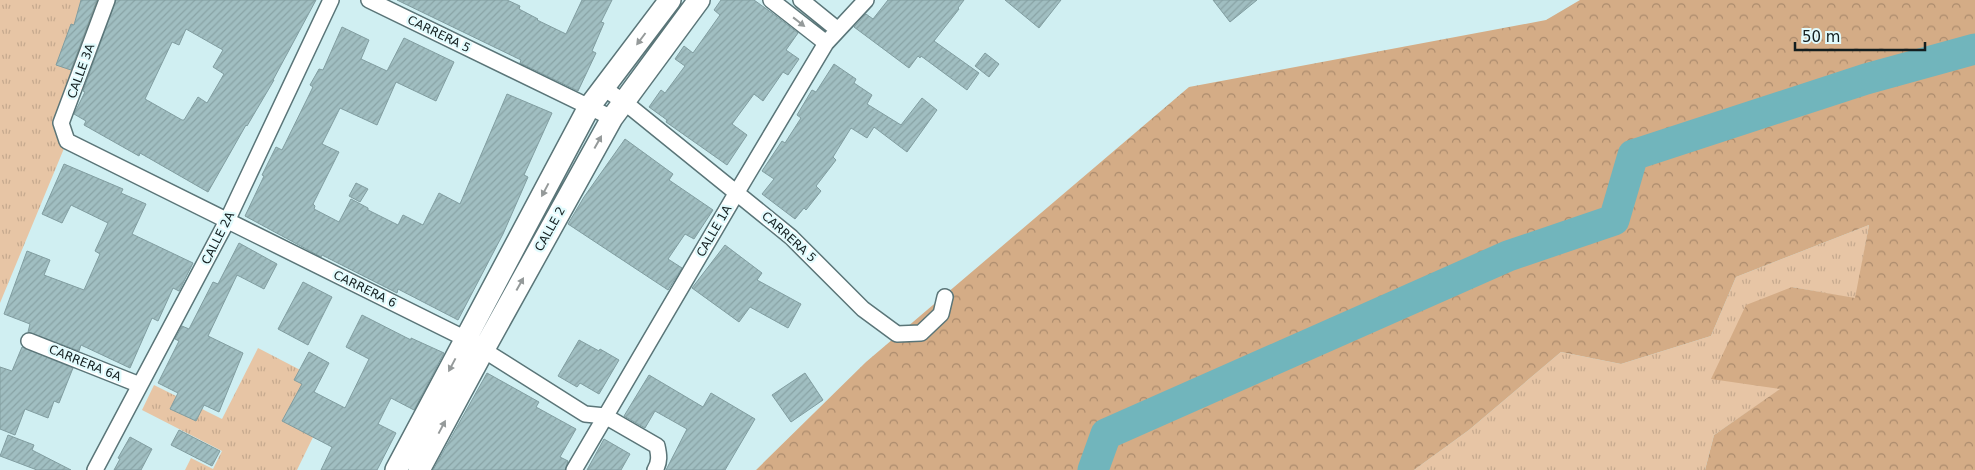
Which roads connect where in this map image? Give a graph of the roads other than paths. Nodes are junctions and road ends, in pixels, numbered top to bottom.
1 (107, 0) edge
2 (331, 0) edge
3 (369, 0) edge
4 (670, 0) edge
5 (699, 0) edge
6 (771, 0) edge
7 (801, 0) edge
8 (866, 0) edge
9 (838, 30) junction
10 (826, 43) junction
11 (603, 88) junction
12 (589, 107) junction
13 (617, 110) junction
14 (67, 141) joint
15 (737, 192) junction
16 (227, 222) junction
17 (945, 297) dead end
18 (29, 341) dead end
19 (475, 344) junction
20 (140, 385) junction
21 (605, 416) junction
22 (95, 470) edge
23 (396, 470) edge
24 (420, 470) edge
25 (574, 470) edge
26 (655, 470) edge

1 - 14 street, CALLE 3A
2 - 16 street, CALLE 2A
3 - 12 street, CARRERA 5
4 -> 11 main road, CALLE 2
5 - 13 main road, CALLE 2
6 -> 10 street
7 - 9 street
8 - 9 street, CALLE 1A
9 - 10 street, CALLE 1A
10 - 15 street, CALLE 1A
11 - 12 main road, CALLE 2
11 - 13 street
12 - 13 street, CARRERA 5
12 -> 19 main road, CALLE 2
13 - 15 street, CARRERA 5
19 -> 13 main road, CALLE 2
14 - 16 street, CARRERA 6
15 - 17 street, CARRERA 5
15 - 21 street, CALLE 1A
16 - 19 street, CARRERA 6
16 - 20 street, CALLE 2A
18 - 20 street, CARRERA 6A
19 - 21 street, CARRERA 6
19 -> 23 main road, CALLE 2
24 -> 19 main road, CALLE 2
20 - 22 street, CALLE 2A
21 - 25 street, CALLE 1A
21 - 26 street, CARRERA 6

